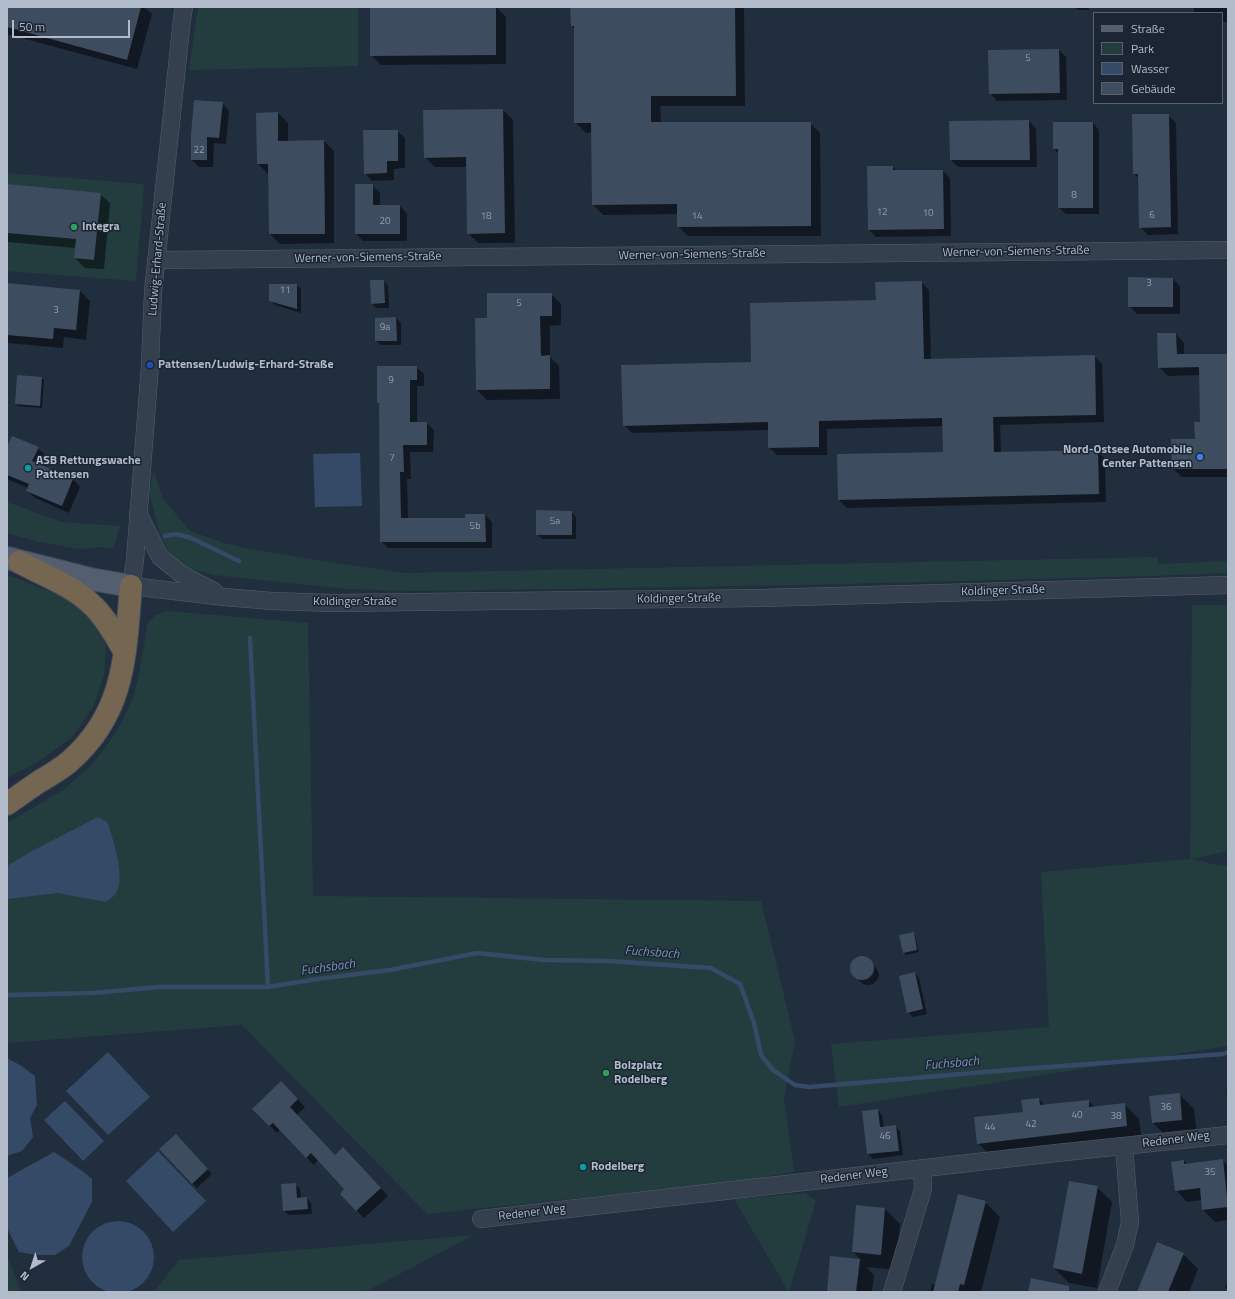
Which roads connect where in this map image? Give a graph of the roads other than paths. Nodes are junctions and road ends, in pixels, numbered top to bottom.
1 (184, 7) edge
2 (1228, 250) edge
3 (156, 260) junction
4 (138, 512) junction
5 (13, 560) edge
6 (1228, 585) edge
7 (131, 586) junction
8 (224, 597) junction
9 (125, 652) junction
10 (36, 784) junction
11 (7, 792) edge
12 (7, 804) edge
13 (1228, 1134) edge
14 (1124, 1146) junction
15 (922, 1168) junction
16 (481, 1219) dead end
17 (892, 1292) edge
18 (1107, 1292) edge

1 - 3 street, Ludwig-Erhard-Straße
2 - 3 street, Werner-von-Siemens-Straße
3 - 4 street, Ludwig-Erhard-Straße
4 - 7 street, Ludwig-Erhard-Straße
4 - 8 street
5 - 7 main road
5 - 9 highway
6 - 8 street, Koldinger Straße
7 - 8 street, Koldinger Straße
7 - 9 highway
9 - 10 highway
10 - 11 highway
10 - 12 highway
13 - 14 street, Redener Weg
14 - 15 street, Redener Weg
14 - 18 street
15 - 16 street, Redener Weg
15 - 17 street

